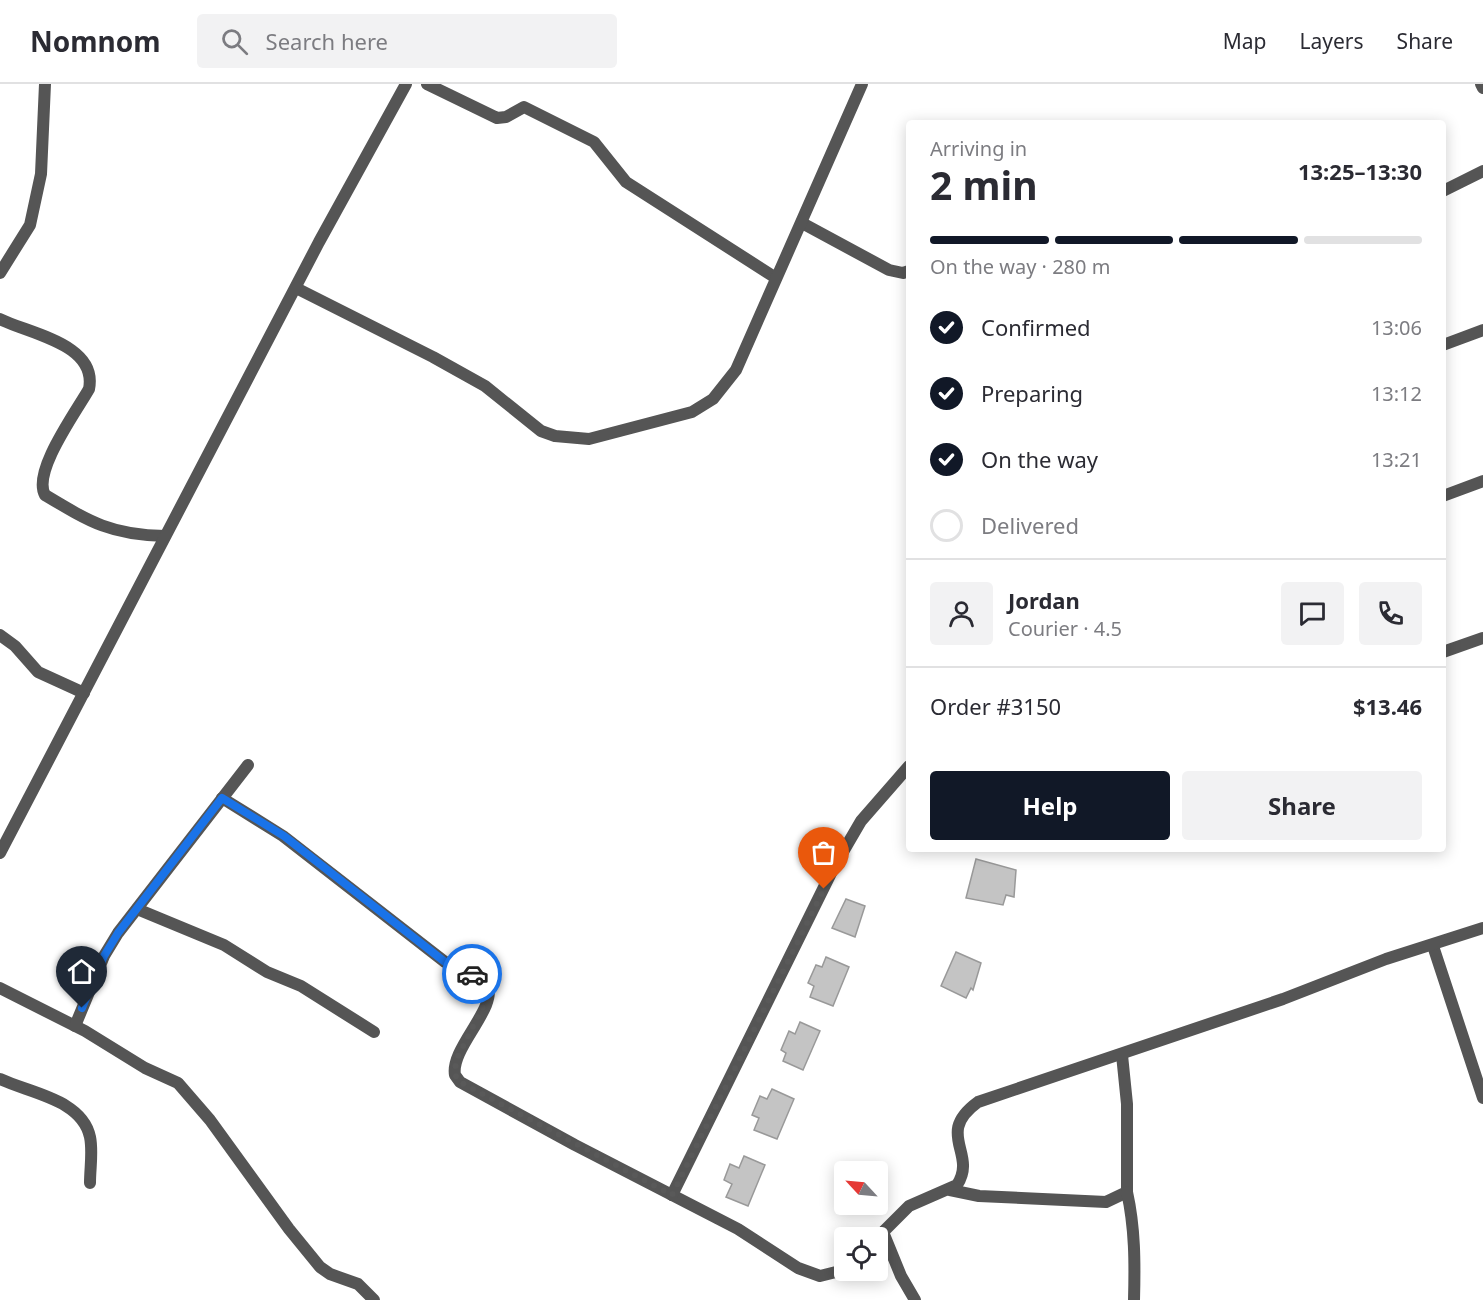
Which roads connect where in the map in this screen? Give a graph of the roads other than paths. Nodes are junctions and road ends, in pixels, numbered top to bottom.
1 (45, 84) edge
2 (406, 84) edge
3 (427, 84) edge
4 (862, 84) edge
5 (1483, 171) edge
6 (1446, 190) edge
7 (802, 223) junction
8 (906, 272) edge
9 (0, 273) edge
10 (776, 278) junction
11 (296, 288) junction
12 (0, 319) edge
13 (1483, 330) edge
14 (1446, 344) edge
15 (1483, 482) edge
16 (1446, 495) edge
17 (165, 536) junction
18 (0, 636) edge
19 (1483, 638) edge
20 (1446, 651) edge
21 (84, 693) junction
22 (248, 765) dead end
23 (906, 769) edge
24 (222, 798) junction
25 (2, 845) edge
26 (137, 909) junction
27 (1483, 928) edge
28 (1433, 945) junction
29 (0, 988) edge
30 (75, 1026) junction
31 (374, 1032) dead end
32 (1122, 1055) junction
33 (0, 1079) edge
34 (1483, 1098) edge
35 (90, 1183) dead end
36 (950, 1190) junction
37 (1127, 1192) junction
38 (672, 1195) junction
39 (888, 1227) edge
40 (888, 1251) edge
41 (834, 1274) edge
42 (374, 1300) edge
43 (915, 1300) edge
44 (1134, 1300) edge

1 - 9 street
2 - 11 street
3 - 10 street
4 - 7 street
5 - 6 street
7 - 8 street
7 - 10 street
10 - 11 street
11 - 17 street
12 - 17 street
13 - 14 street
15 - 16 street
17 - 21 street
18 - 21 street
19 - 20 street
21 - 25 street
22 - 24 street
23 - 38 street
24 - 26 street
24 - 38 street
26 - 30 street
26 - 31 street
27 - 28 street
28 - 32 street
28 - 34 street
29 - 30 street
30 - 42 street
32 - 36 street
32 - 37 street
33 - 35 street
36 - 37 street
36 - 39 street
37 - 44 street
38 - 41 street
40 - 43 street

